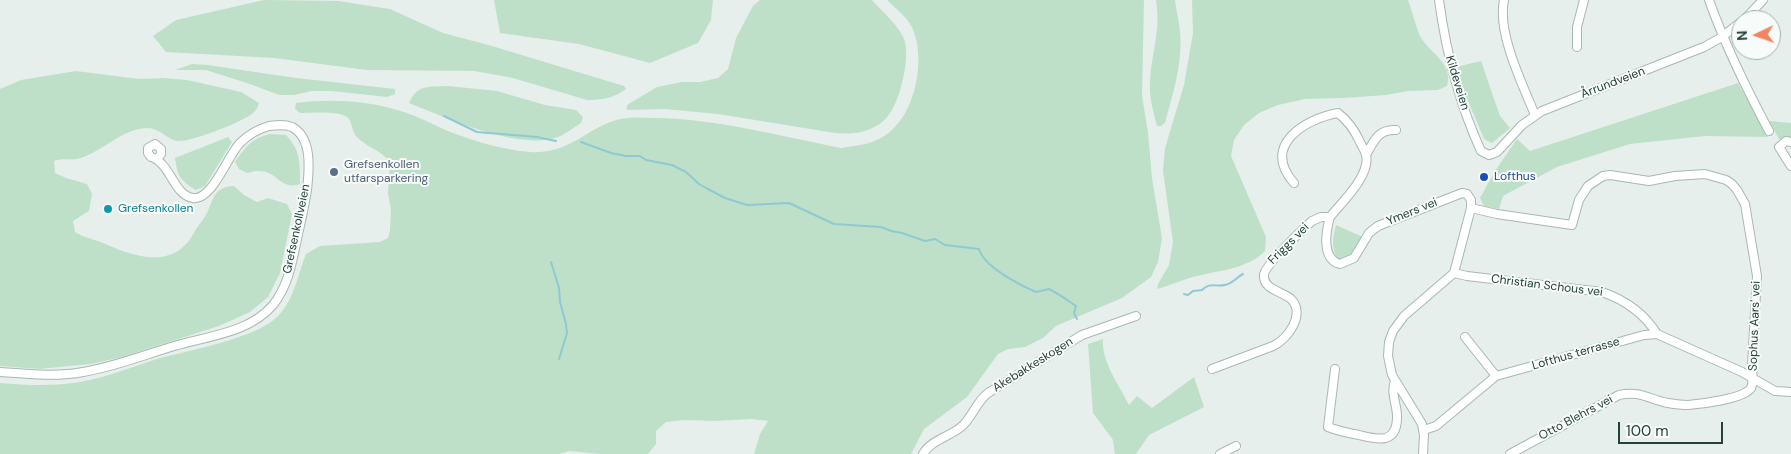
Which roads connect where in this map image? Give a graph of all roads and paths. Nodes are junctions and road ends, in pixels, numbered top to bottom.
1 (1439, 0) edge
2 (1504, 0) edge
3 (1584, 0) edge
4 (1709, 0) edge
5 (1763, 0) edge
6 (1753, 10) edge
7 (1731, 30) edge
8 (1722, 37) junction
9 (1577, 47) dead end
10 (1535, 115) junction
11 (1396, 130) dead end
12 (1769, 130) dead end
13 (1791, 142) edge
14 (1492, 154) joint
15 (1366, 155) junction
16 (157, 159) junction
17 (1790, 163) edge
18 (1294, 183) dead end
19 (1471, 206) junction
20 (1330, 217) junction
21 (1454, 273) junction
22 (1136, 316) dead end
23 (1656, 334) junction
24 (1465, 337) dead end
25 (1212, 368) dead end
26 (1335, 369) dead end
27 (0, 372) edge
28 (1496, 376) junction
29 (1753, 380) junction
30 (1395, 381) junction
31 (1791, 392) edge
32 (1424, 430) junction
33 (1236, 446) dead end
34 (923, 454) edge
35 (1220, 454) edge
36 (1423, 454) edge
37 (1510, 454) edge

1 - 14 street, Kildeveien
2 - 10 street
3 - 9 street
4 - 8 street
5 - 6 street, Årrundveien
7 - 8 street, Årrundveien
8 - 10 street, Årrundveien
8 - 12 street
10 - 14 street, Årrundveien
11 - 15 street
13 - 17 street
15 - 18 street
15 - 20 street
16 - 16 street, Grefsenkollveien
16 - 27 street, Grefsenkollveien
19 - 20 street, Ymers vei
19 - 21 street
19 - 29 street, Sophus Aars' vei
20 - 25 street, Friggs vei
21 - 23 street, Christian Schous vei
21 - 30 street
22 - 34 street, Akebakkeskogen
23 - 28 street, Lofthus terrasse
23 - 29 street, Christian Schous vei
24 - 28 street
26 - 30 street
28 - 32 street, Lofthus terrasse
29 - 31 street, Christian Schous vei
29 - 37 street, Otto Blehrs vei
30 - 32 street
32 - 36 street
33 - 35 street

